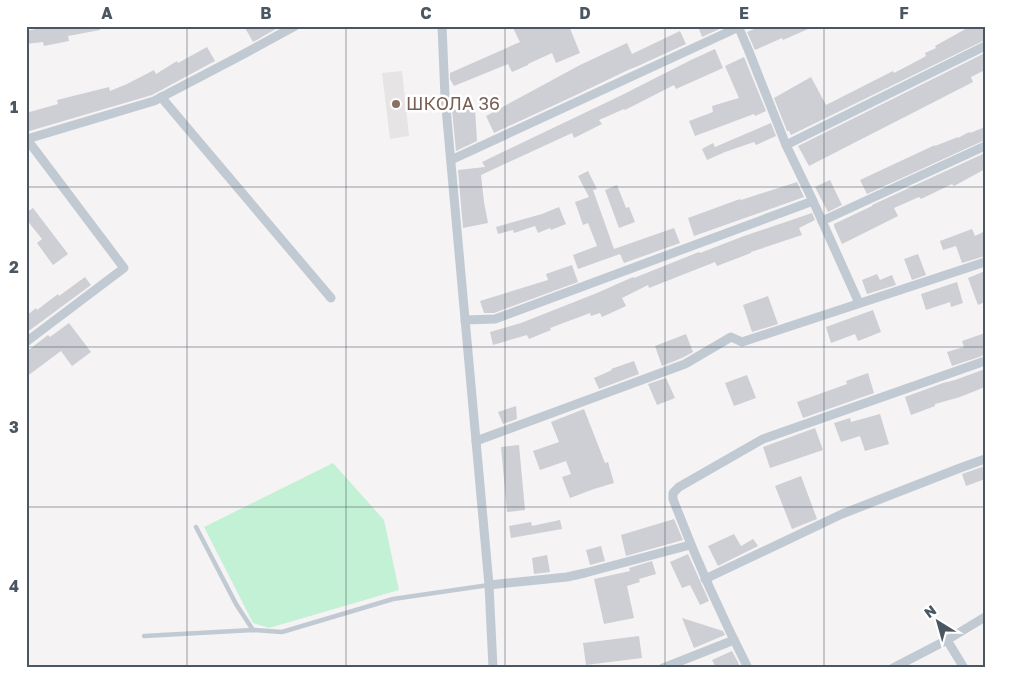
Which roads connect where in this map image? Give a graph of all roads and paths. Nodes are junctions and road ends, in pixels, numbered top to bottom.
1 (295, 26) edge
2 (442, 26) edge
3 (739, 27) edge
4 (985, 46) edge
5 (161, 97) junction
6 (27, 139) edge
7 (786, 145) junction
8 (985, 146) edge
9 (451, 160) junction
10 (813, 201) junction
11 (822, 220) junction
12 (985, 262) edge
13 (330, 298) dead end
14 (859, 303) junction
15 (465, 320) junction
16 (26, 342) edge
17 (985, 361) edge
18 (476, 441) junction
19 (985, 459) edge
20 (196, 527) dead end
21 (690, 545) junction
22 (705, 579) junction
23 (489, 585) junction
24 (985, 617) edge
25 (253, 630) junction
26 (144, 636) dead end
27 (734, 640) junction
28 (947, 640) junction
29 (493, 668) edge
30 (663, 668) edge
31 (748, 668) edge
32 (893, 668) edge
33 (964, 668) edge

1 - 5 street
2 - 9 street
3 - 7 street
3 - 9 street
4 - 7 street
5 - 6 street
5 - 13 street
6 - 16 street
7 - 10 street
8 - 11 street
9 - 15 street
10 - 11 street
10 - 15 street
11 - 14 street
12 - 14 street
14 - 18 street
15 - 18 street
17 - 21 street
18 - 23 street
19 - 22 street
20 - 25 lane
21 - 22 street
21 - 23 street
22 - 27 street
23 - 25 lane
23 - 29 street
24 - 28 street
25 - 26 lane
27 - 30 street
27 - 31 street
28 - 32 street
28 - 33 street

